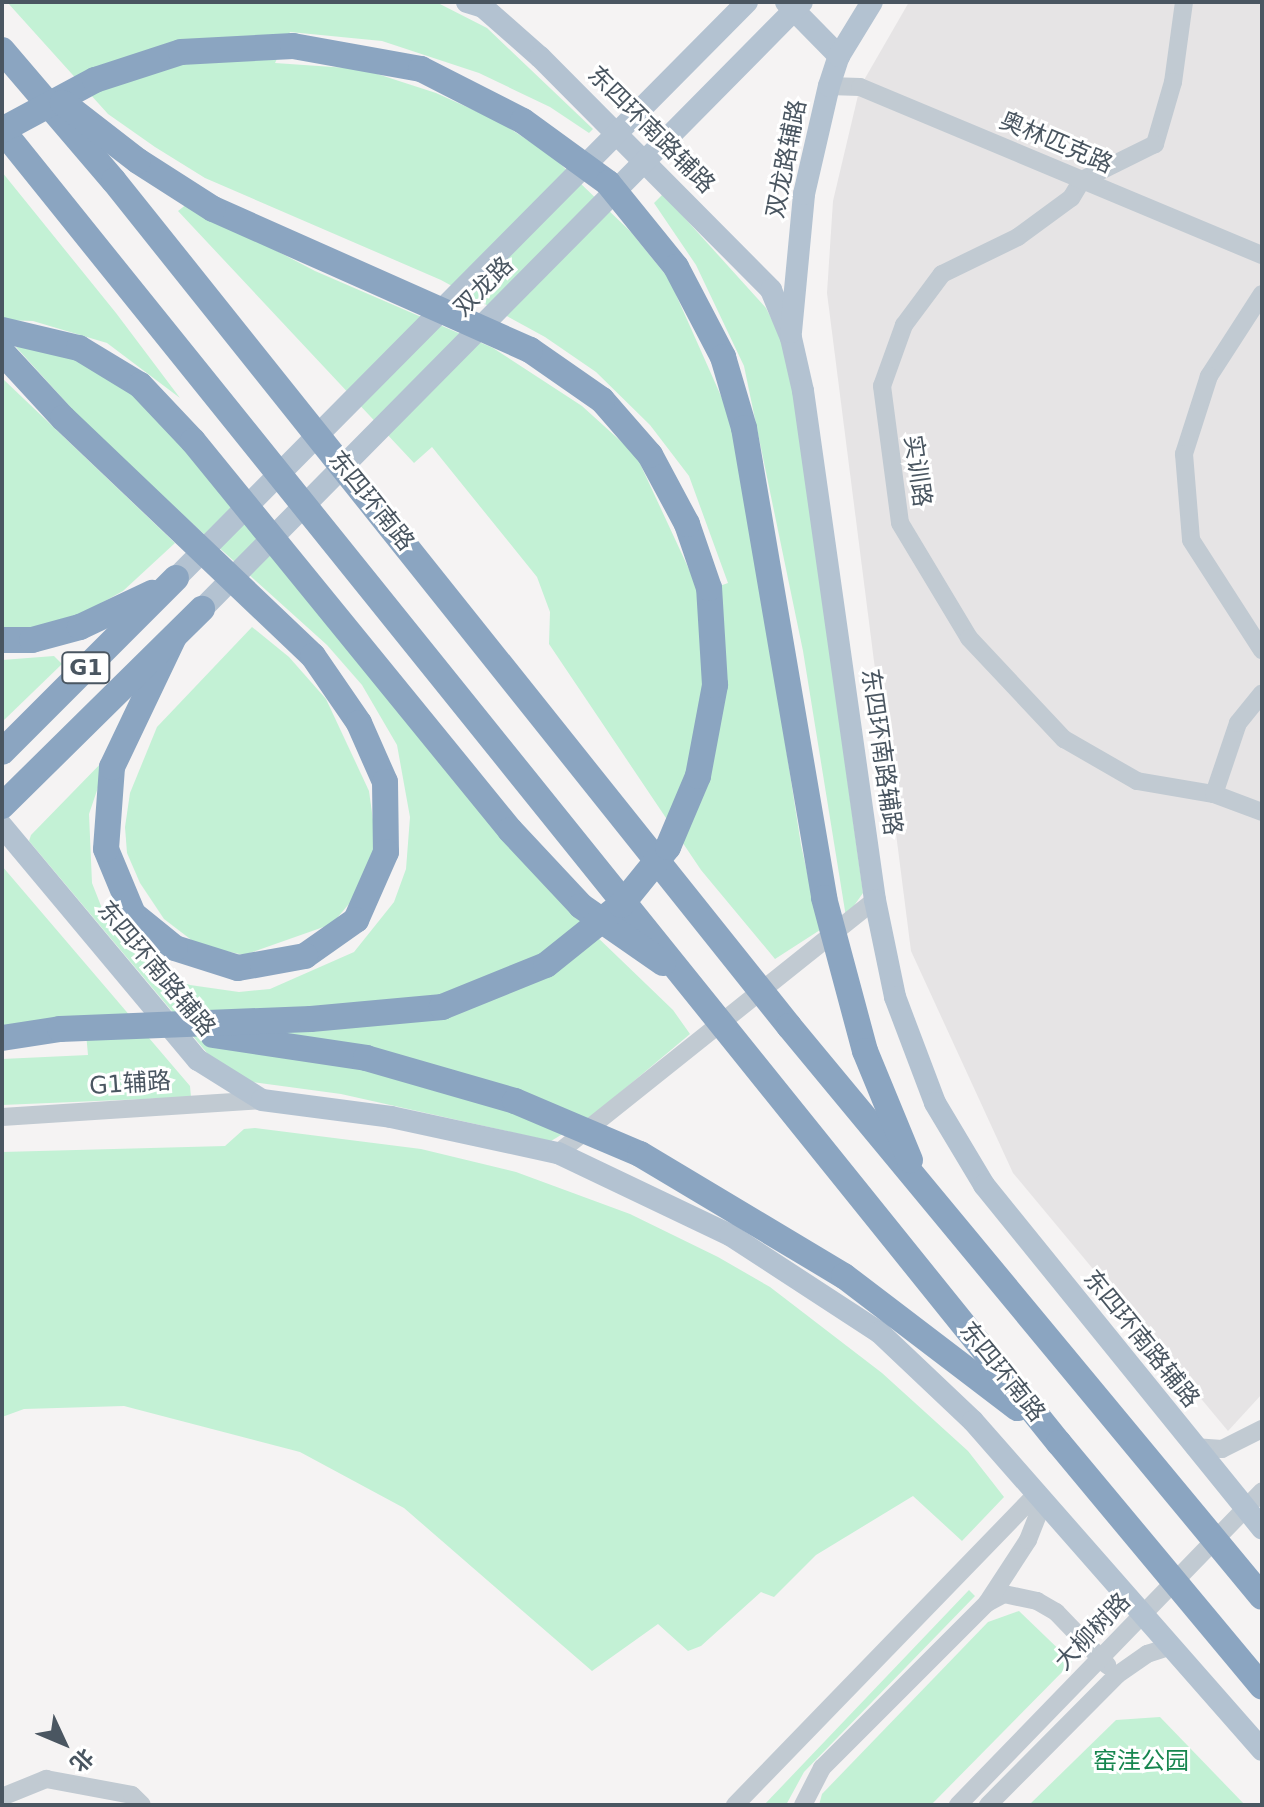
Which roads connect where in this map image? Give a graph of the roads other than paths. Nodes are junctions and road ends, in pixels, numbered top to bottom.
1 (467, 2) edge
2 (747, 2) edge
3 (786, 2) edge
4 (802, 2) edge
5 (872, 2) edge
6 (1184, 2) edge
7 (839, 56) junction
8 (9, 58) edge
9 (829, 86) junction
10 (2, 130) edge
11 (1082, 180) junction
12 (1262, 255) edge
13 (1262, 294) edge
14 (5, 338) edge
15 (791, 338) junction
16 (173, 581) junction
17 (202, 609) joint
18 (174, 637) junction
19 (2, 640) edge
20 (1262, 650) edge
21 (1262, 693) edge
22 (2, 752) edge
23 (1214, 794) junction
24 (6, 803) edge
25 (1262, 812) edge
26 (2, 826) edge
27 (875, 900) junction
28 (696, 990) junction
29 (150, 1026) junction
30 (2, 1038) edge
31 (262, 1100) junction
32 (2, 1117) edge
33 (558, 1153) junction
34 (918, 1182) junction
35 (1262, 1429) edge
36 (1059, 1443) junction
37 (1194, 1447) junction
38 (1262, 1491) edge
39 (1039, 1498) junction
40 (1262, 1528) edge
41 (1262, 1597) edge
42 (987, 1603) junction
43 (1168, 1647) junction
44 (1117, 1675) junction
45 (1262, 1687) edge
46 (1262, 1750) edge
47 (2, 1797) edge
48 (142, 1805) edge
49 (735, 1805) edge
50 (803, 1805) edge
51 (958, 1805) edge
52 (988, 1805) edge

1 - 15 main road, 东四环南路辅路
2 - 16 main road, 双龙路
3 - 7 main road
4 - 17 main road, 双龙路
5 - 7 main road, 双龙路辅路
6 - 11 street
7 - 9 main road, 双龙路辅路
8 - 29 highway
8 - 34 highway, 东四环南路
9 - 11 street, 奥林匹克路
9 - 15 main road, 双龙路辅路
10 - 28 highway
10 - 34 highway
11 - 12 street, 奥林匹克路
11 - 23 street, 实训路
13 - 20 street
14 - 18 highway
14 - 28 highway
15 - 27 main road, 东四环南路辅路
16 - 19 highway
16 - 22 highway, G1
17 - 18 highway, G1
18 - 24 highway, G1
21 - 23 street
23 - 25 street, 实训路
26 - 31 main road, 东四环南路辅路
27 - 33 street
27 - 37 main road, 东四环南路辅路
28 - 36 highway, 东四环南路
29 - 30 highway
29 - 36 highway
31 - 32 street, G1辅路
31 - 33 main road, 东四环南路辅路
33 - 39 main road, 东四环南路辅路
34 - 41 highway
35 - 37 street
36 - 45 highway, 东四环南路
37 - 40 main road, 东四环南路辅路
38 - 51 street, 大柳树路
39 - 42 street
39 - 43 main road, 东四环南路辅路
39 - 49 street
42 - 44 street
42 - 50 street
43 - 44 street, 大柳树路
43 - 46 main road, 东四环南路辅路
44 - 52 street, 大柳树路
47 - 48 street

